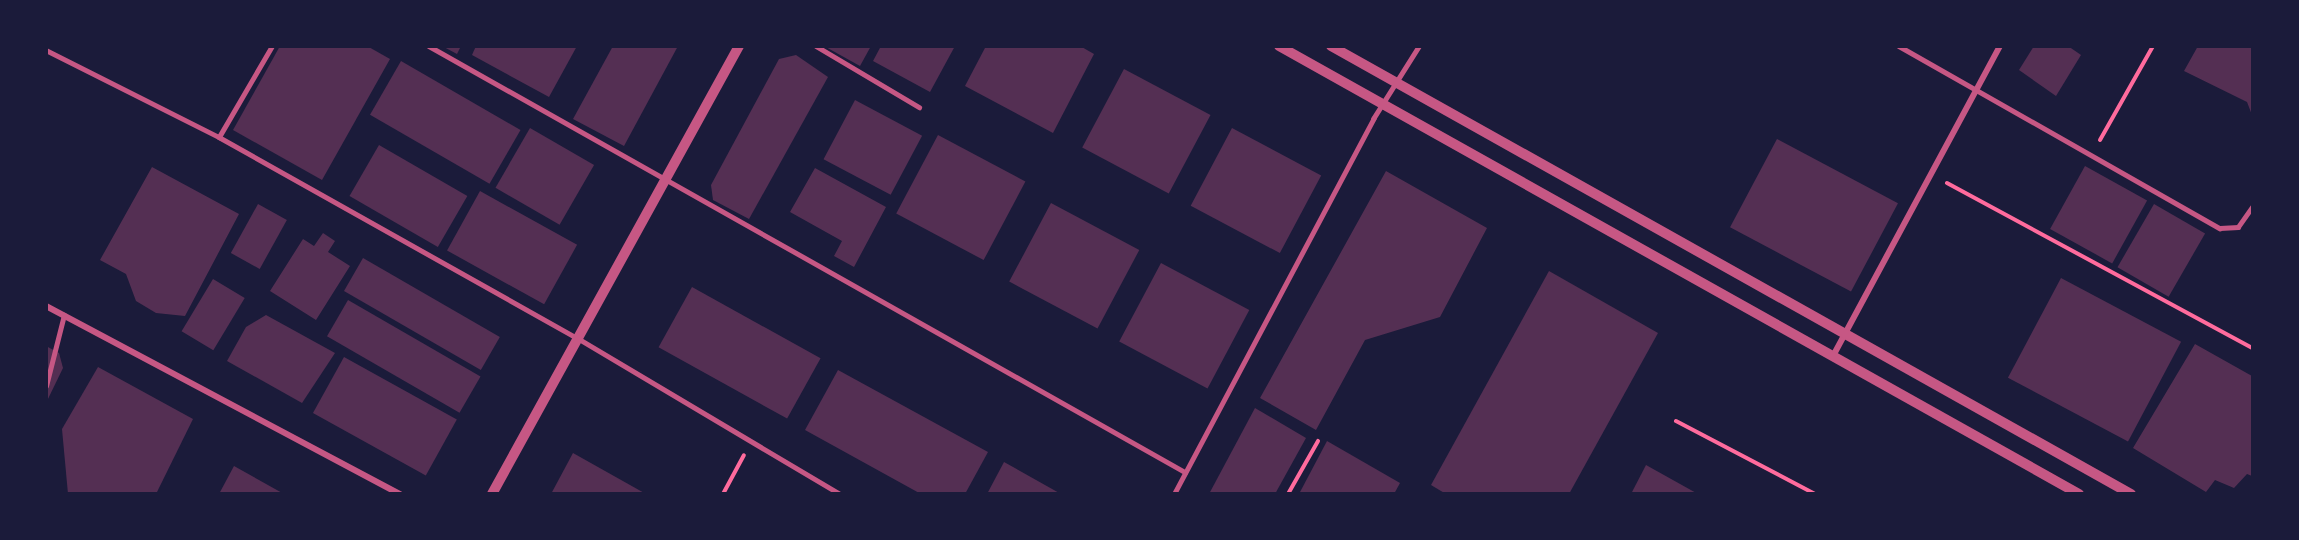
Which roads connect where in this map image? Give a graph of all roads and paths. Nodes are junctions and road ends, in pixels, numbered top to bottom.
1 (272, 46) edge
2 (429, 46) edge
3 (739, 46) edge
4 (816, 46) edge
5 (1279, 46) edge
6 (1331, 46) edge
7 (1419, 46) edge
8 (1899, 46) edge
9 (2000, 46) edge
10 (2153, 46) edge
11 (46, 50) edge
12 (1394, 83) junction
13 (1977, 89) junction
14 (1383, 105) junction
15 (919, 107) dead end
16 (219, 137) junction
17 (2092, 155) junction
18 (1932, 174) junction
19 (665, 182) junction
20 (2253, 207) edge
21 (46, 306) edge
22 (64, 315) junction
23 (1845, 334) junction
24 (579, 339) junction
25 (2253, 348) edge
26 (1833, 356) junction
27 (46, 386) edge
28 (1676, 421) dead end
29 (752, 441) junction
30 (1318, 441) dead end
31 (1185, 472) junction
32 (400, 494) edge
33 (492, 494) edge
34 (723, 494) edge
35 (840, 494) edge
36 (1174, 494) edge
37 (1288, 494) edge
38 (1815, 494) edge
39 (2079, 494) edge
40 (2131, 494) edge

1 - 16 lane
2 - 19 lane
3 - 19 street
4 - 15 lane
5 - 14 street
6 - 12 street
7 - 12 lane
8 - 13 lane
9 - 13 street
10 - 17 path
11 - 16 lane
12 - 14 lane
12 - 23 street
13 - 17 lane
13 - 18 street
14 - 26 street
14 - 31 lane
16 - 24 lane
17 - 20 lane
18 - 23 street
18 - 25 path
19 - 24 street
19 - 31 lane
21 - 22 street
22 - 27 lane
22 - 32 street
23 - 26 street
23 - 40 street
24 - 29 lane
24 - 33 street
26 - 39 street
28 - 38 path
29 - 34 path
29 - 35 lane
30 - 37 path
31 - 36 lane

